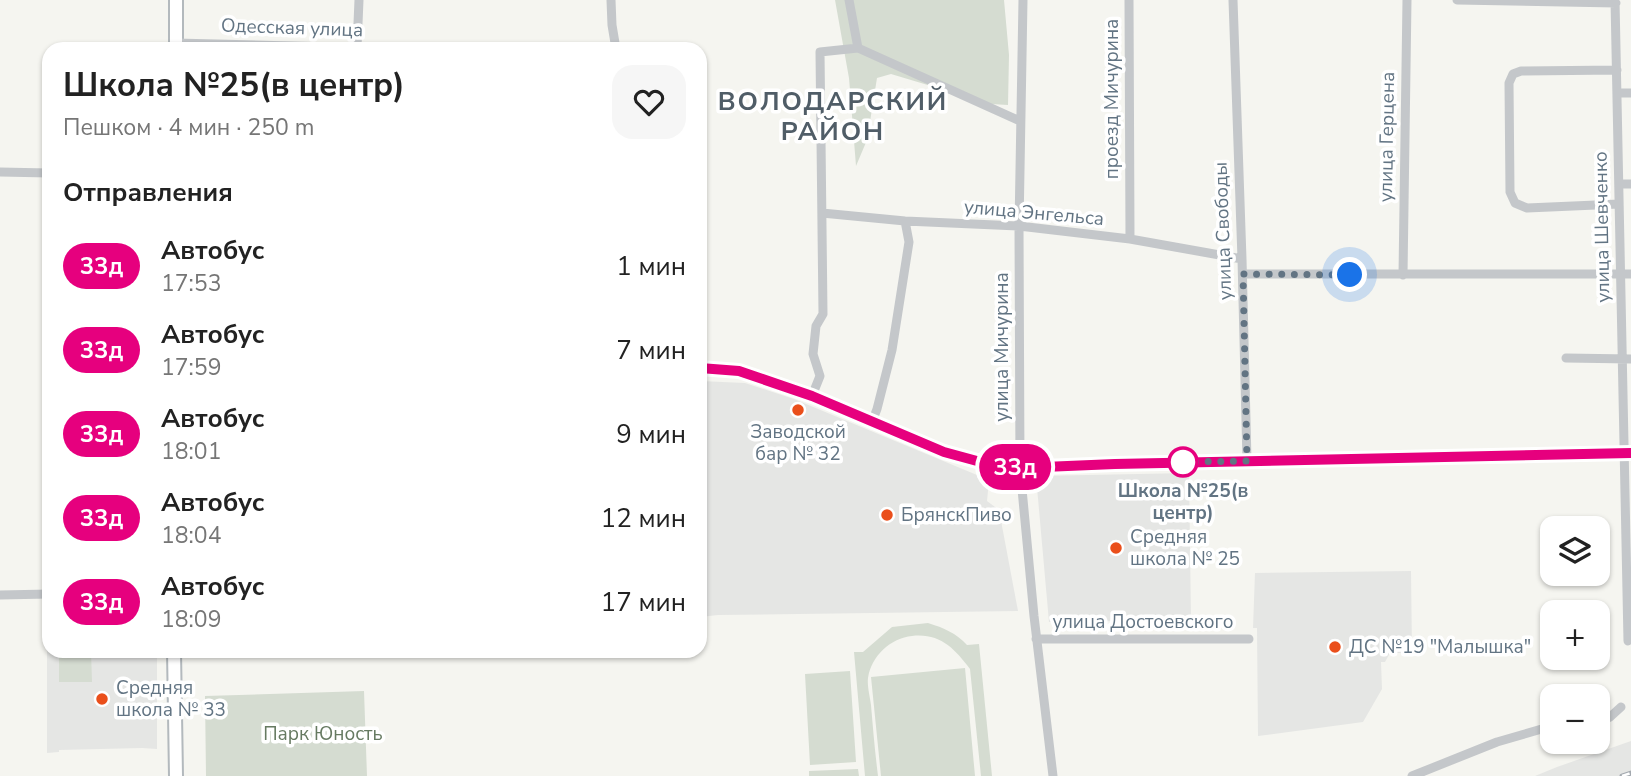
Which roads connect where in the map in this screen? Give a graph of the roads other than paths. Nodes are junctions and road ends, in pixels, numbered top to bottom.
1 (176, 0) edge
2 (359, 0) edge
3 (611, 0) edge
4 (849, 0) edge
5 (1023, 0) edge
6 (1129, 0) edge
7 (1233, 0) edge
8 (1407, 0) edge
9 (1457, 0) edge
10 (1616, 2) edge
11 (176, 42) edge
12 (357, 42) edge
13 (615, 42) edge
14 (858, 48) junction
15 (1617, 70) junction
16 (1617, 93) junction
17 (1631, 93) edge
18 (1020, 121) junction
19 (0, 172) edge
20 (42, 173) edge
21 (1619, 184) junction
22 (1631, 184) edge
23 (1619, 204) junction
24 (822, 214) junction
25 (905, 221) junction
26 (1019, 226) junction
27 (1130, 239) junction
28 (1242, 259) junction
29 (1243, 274) junction
30 (1631, 274) edge
31 (1403, 275) junction
32 (1620, 275) junction
33 (1566, 358) dead end
34 (1626, 359) edge
35 (707, 369) edge
36 (812, 396) junction
37 (872, 422) junction
38 (1627, 453) edge
39 (1247, 461) junction
40 (1020, 468) junction
41 (42, 594) edge
42 (0, 595) edge
43 (1036, 639) junction
44 (1249, 639) dead end
45 (1628, 640) dead end
46 (174, 658) edge
47 (1621, 707) dead end
48 (1610, 718) edge
49 (1540, 729) edge
50 (176, 776) edge
51 (1053, 776) edge
52 (1412, 776) edge

1 - 11 main road
2 - 12 street
3 - 13 street
4 - 14 street
5 - 18 street, улица Мичурина
6 - 27 street, проезд Мичурина
7 - 28 street, улица Свободы
8 - 31 street, улица Герцена
9 - 10 street
10 - 15 street, улица Шевченко
14 - 18 street
14 - 24 street
15 - 16 street, улица Шевченко
15 - 23 street
16 - 17 street
16 - 21 street, улица Шевченко
18 - 26 street, улица Мичурина
19 - 20 street
21 - 22 street
21 - 23 street, улица Шевченко
23 - 32 street, улица Шевченко
24 - 25 street, улица Энгельса
24 - 36 street
25 - 26 street, улица Энгельса
25 - 37 street
26 - 27 street, улица Энгельса
26 - 40 street, улица Мичурина
27 - 28 street, улица Энгельса
28 - 29 street, улица Свободы
29 - 31 street
29 - 39 street, улица Свободы
30 - 32 street
31 - 32 street
32 - 34 street, улица Шевченко
33 - 34 street
34 - 38 street, улица Шевченко
35 - 36 street
36 - 37 street
37 - 40 street
38 - 39 street
38 - 45 street, улица Шевченко
39 - 40 street
40 - 43 street, улица Мичурина
41 - 42 street
43 - 44 street, улица Достоевского
43 - 51 street, улица Мичурина
46 - 50 main road
47 - 48 street
49 - 52 street

